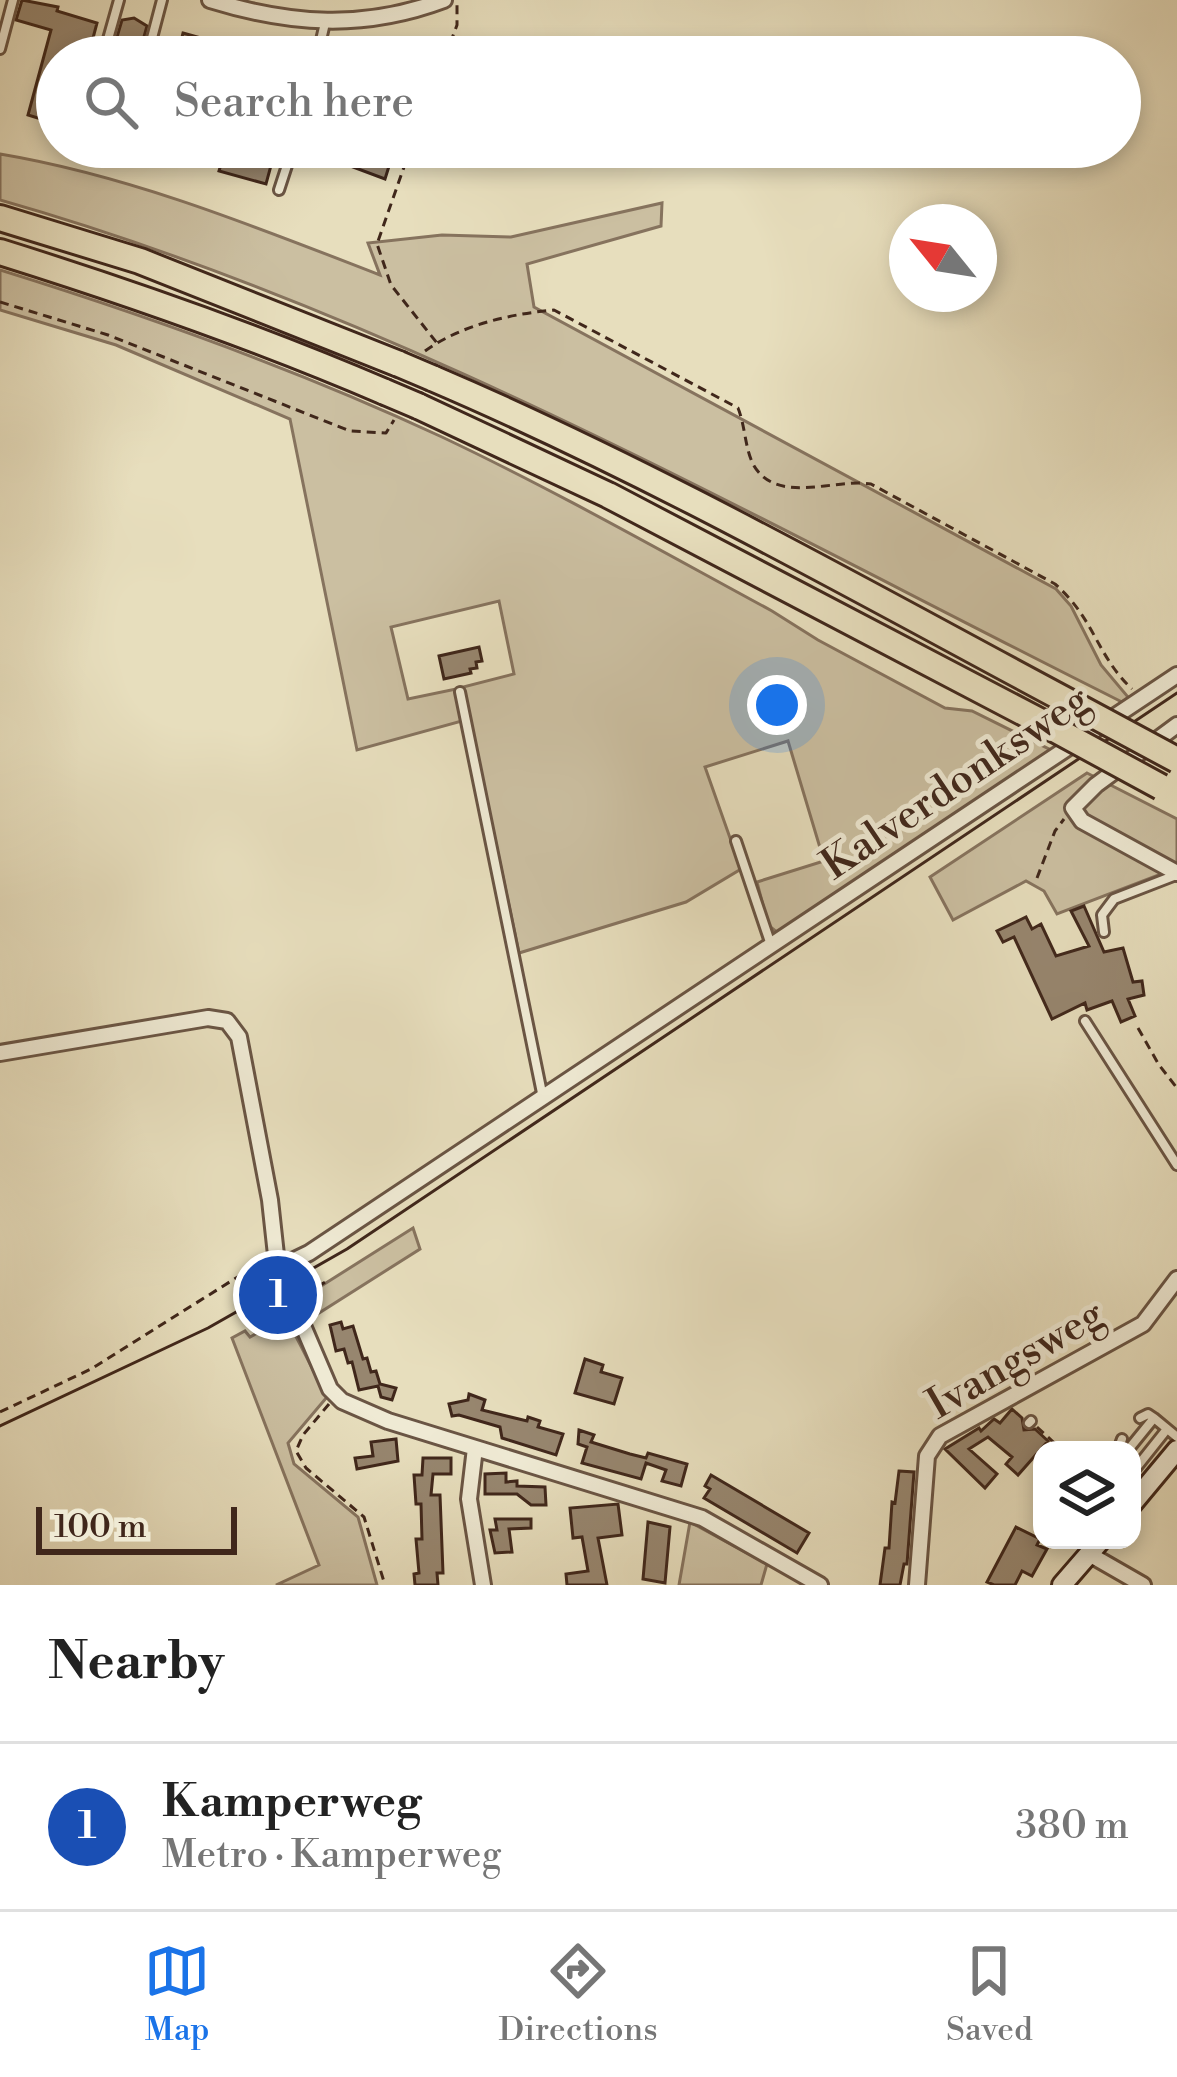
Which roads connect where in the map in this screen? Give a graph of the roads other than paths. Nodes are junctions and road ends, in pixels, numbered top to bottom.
1 (13, 0) edge
2 (119, 0) edge
3 (162, 0) edge
4 (210, 0) edge
5 (444, 0) edge
6 (325, 23) junction
7 (109, 36) edge
8 (152, 36) edge
9 (322, 36) edge
10 (0, 49) edge
11 (286, 168) edge
12 (279, 190) dead end
13 (0, 218) edge
14 (0, 252) edge
15 (1177, 675) edge
16 (460, 692) dead end
17 (1177, 725) edge
18 (1177, 760) edge
19 (1169, 791) edge
20 (736, 841) dead end
21 (1177, 873) edge
22 (1104, 932) dead end
23 (771, 946) junction
24 (1085, 1021) dead end
25 (0, 1052) edge
26 (544, 1100) junction
27 (1177, 1165) edge
28 (280, 1266) junction
29 (1177, 1279) edge
30 (1139, 1418) dead end
31 (1154, 1418) junction
32 (1167, 1429) junction
33 (1177, 1437) edge
34 (1135, 1441) edge
35 (476, 1448) junction
36 (1177, 1450) edge
37 (1141, 1469) edge
38 (1141, 1470) edge
39 (1093, 1549) edge
40 (1098, 1549) edge
41 (482, 1585) edge
42 (820, 1585) edge
43 (917, 1585) edge
44 (1062, 1585) edge
45 (1143, 1585) edge

1 - 10 lane
2 - 7 lane
3 - 8 lane
4 - 6 street
5 - 6 street
6 - 9 lane
11 - 12 lane
13 - 18 highway, bridge
14 - 19 highway, bridge
15 - 23 street, Kalverdonksweg
16 - 26 lane
17 - 21 street
20 - 23 lane
21 - 22 lane
23 - 26 street, Kalverdonksweg
24 - 27 lane
25 - 28 street
26 - 28 street, Kalverdonksweg
28 - 35 street
29 - 43 street, Ivangsweg
30 - 31 lane
31 - 32 lane
31 - 34 lane
32 - 33 lane
32 - 37 lane
35 - 41 street
35 - 42 street
36 - 38 main road
39 - 44 main road
40 - 45 street

